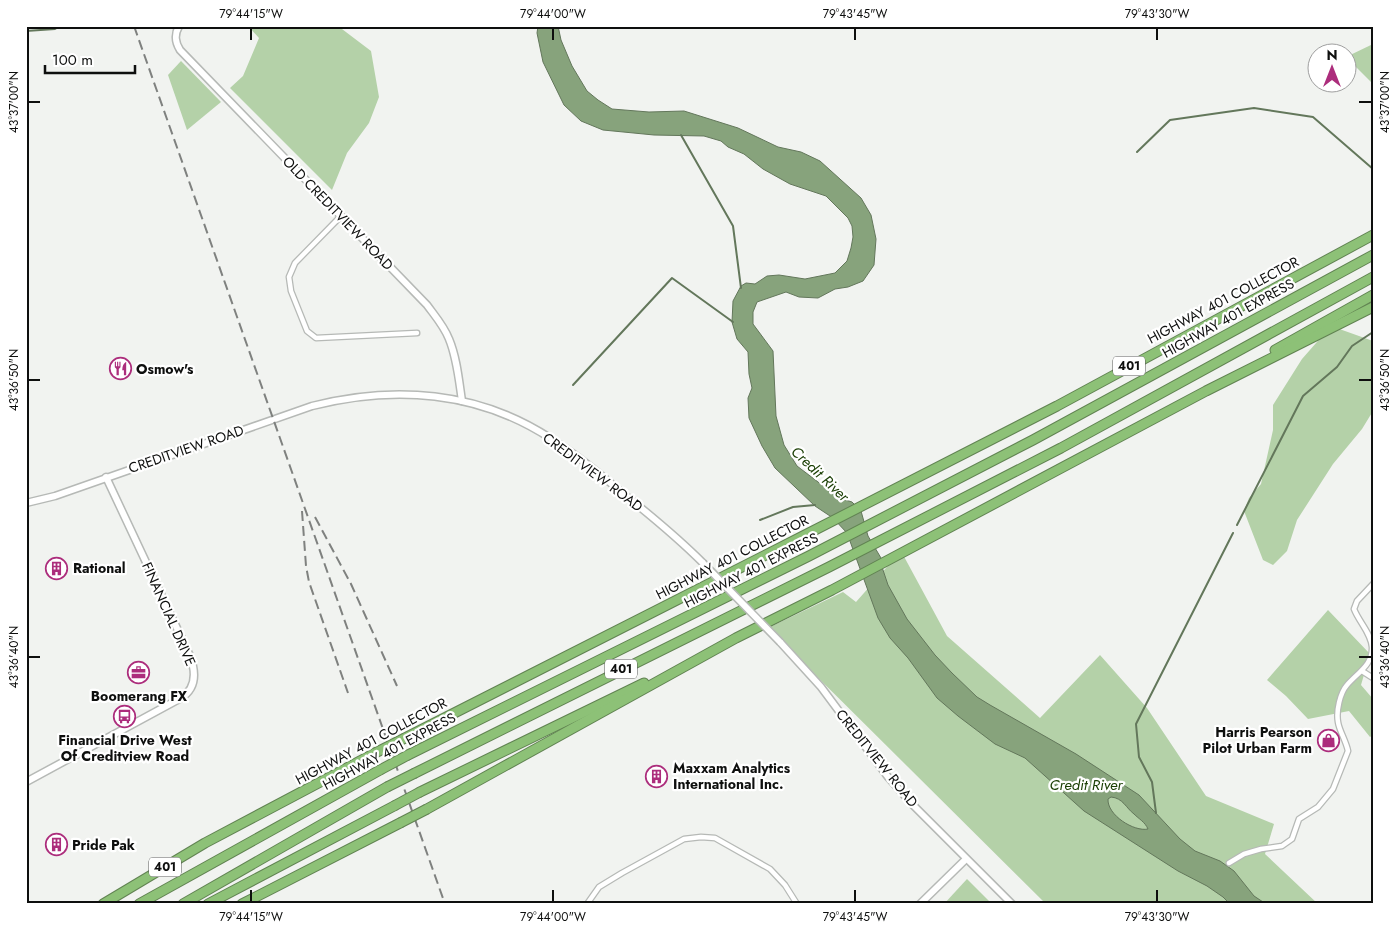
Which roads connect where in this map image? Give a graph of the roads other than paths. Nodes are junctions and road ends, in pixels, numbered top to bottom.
1 (179, 26) edge
2 (341, 216) junction
3 (1373, 235) edge
4 (1373, 255) edge
5 (1373, 277) edge
6 (1373, 295) edge
7 (1373, 307) edge
8 (416, 333) dead end
9 (1206, 391) junction
10 (462, 401) junction
11 (106, 477) junction
12 (26, 503) edge
13 (1373, 584) edge
14 (736, 638) junction
15 (1362, 671) junction
16 (1373, 678) edge
17 (26, 782) edge
18 (966, 859) junction
19 (1229, 863) dead end
20 (103, 904) edge
21 (139, 904) edge
22 (183, 904) edge
23 (208, 904) edge
24 (242, 904) edge
25 (587, 904) edge
26 (797, 904) edge
27 (920, 904) edge
28 (1012, 904) edge

1 - 2 main road, OLD CREDITVIEW ROAD
2 - 8 street
2 - 10 main road, OLD CREDITVIEW ROAD
3 - 20 highway, HIGHWAY 401 COLLECTOR / 401, bridge
4 - 21 highway, HIGHWAY 401 EXPRESS / 401, bridge
5 - 22 highway, 401, bridge
6 - 9 highway
7 - 9 highway, 401
9 - 14 highway, 401
10 - 11 main road, CREDITVIEW ROAD
10 - 18 main road, CREDITVIEW ROAD, bridge
11 - 12 main road, CREDITVIEW ROAD
11 - 17 main road, FINANCIAL DRIVE
13 - 15 street
14 - 23 highway, bridge
14 - 24 highway, 401, bridge
15 - 16 street
15 - 19 street
18 - 27 main road
18 - 28 main road, CREDITVIEW ROAD
25 - 26 street

